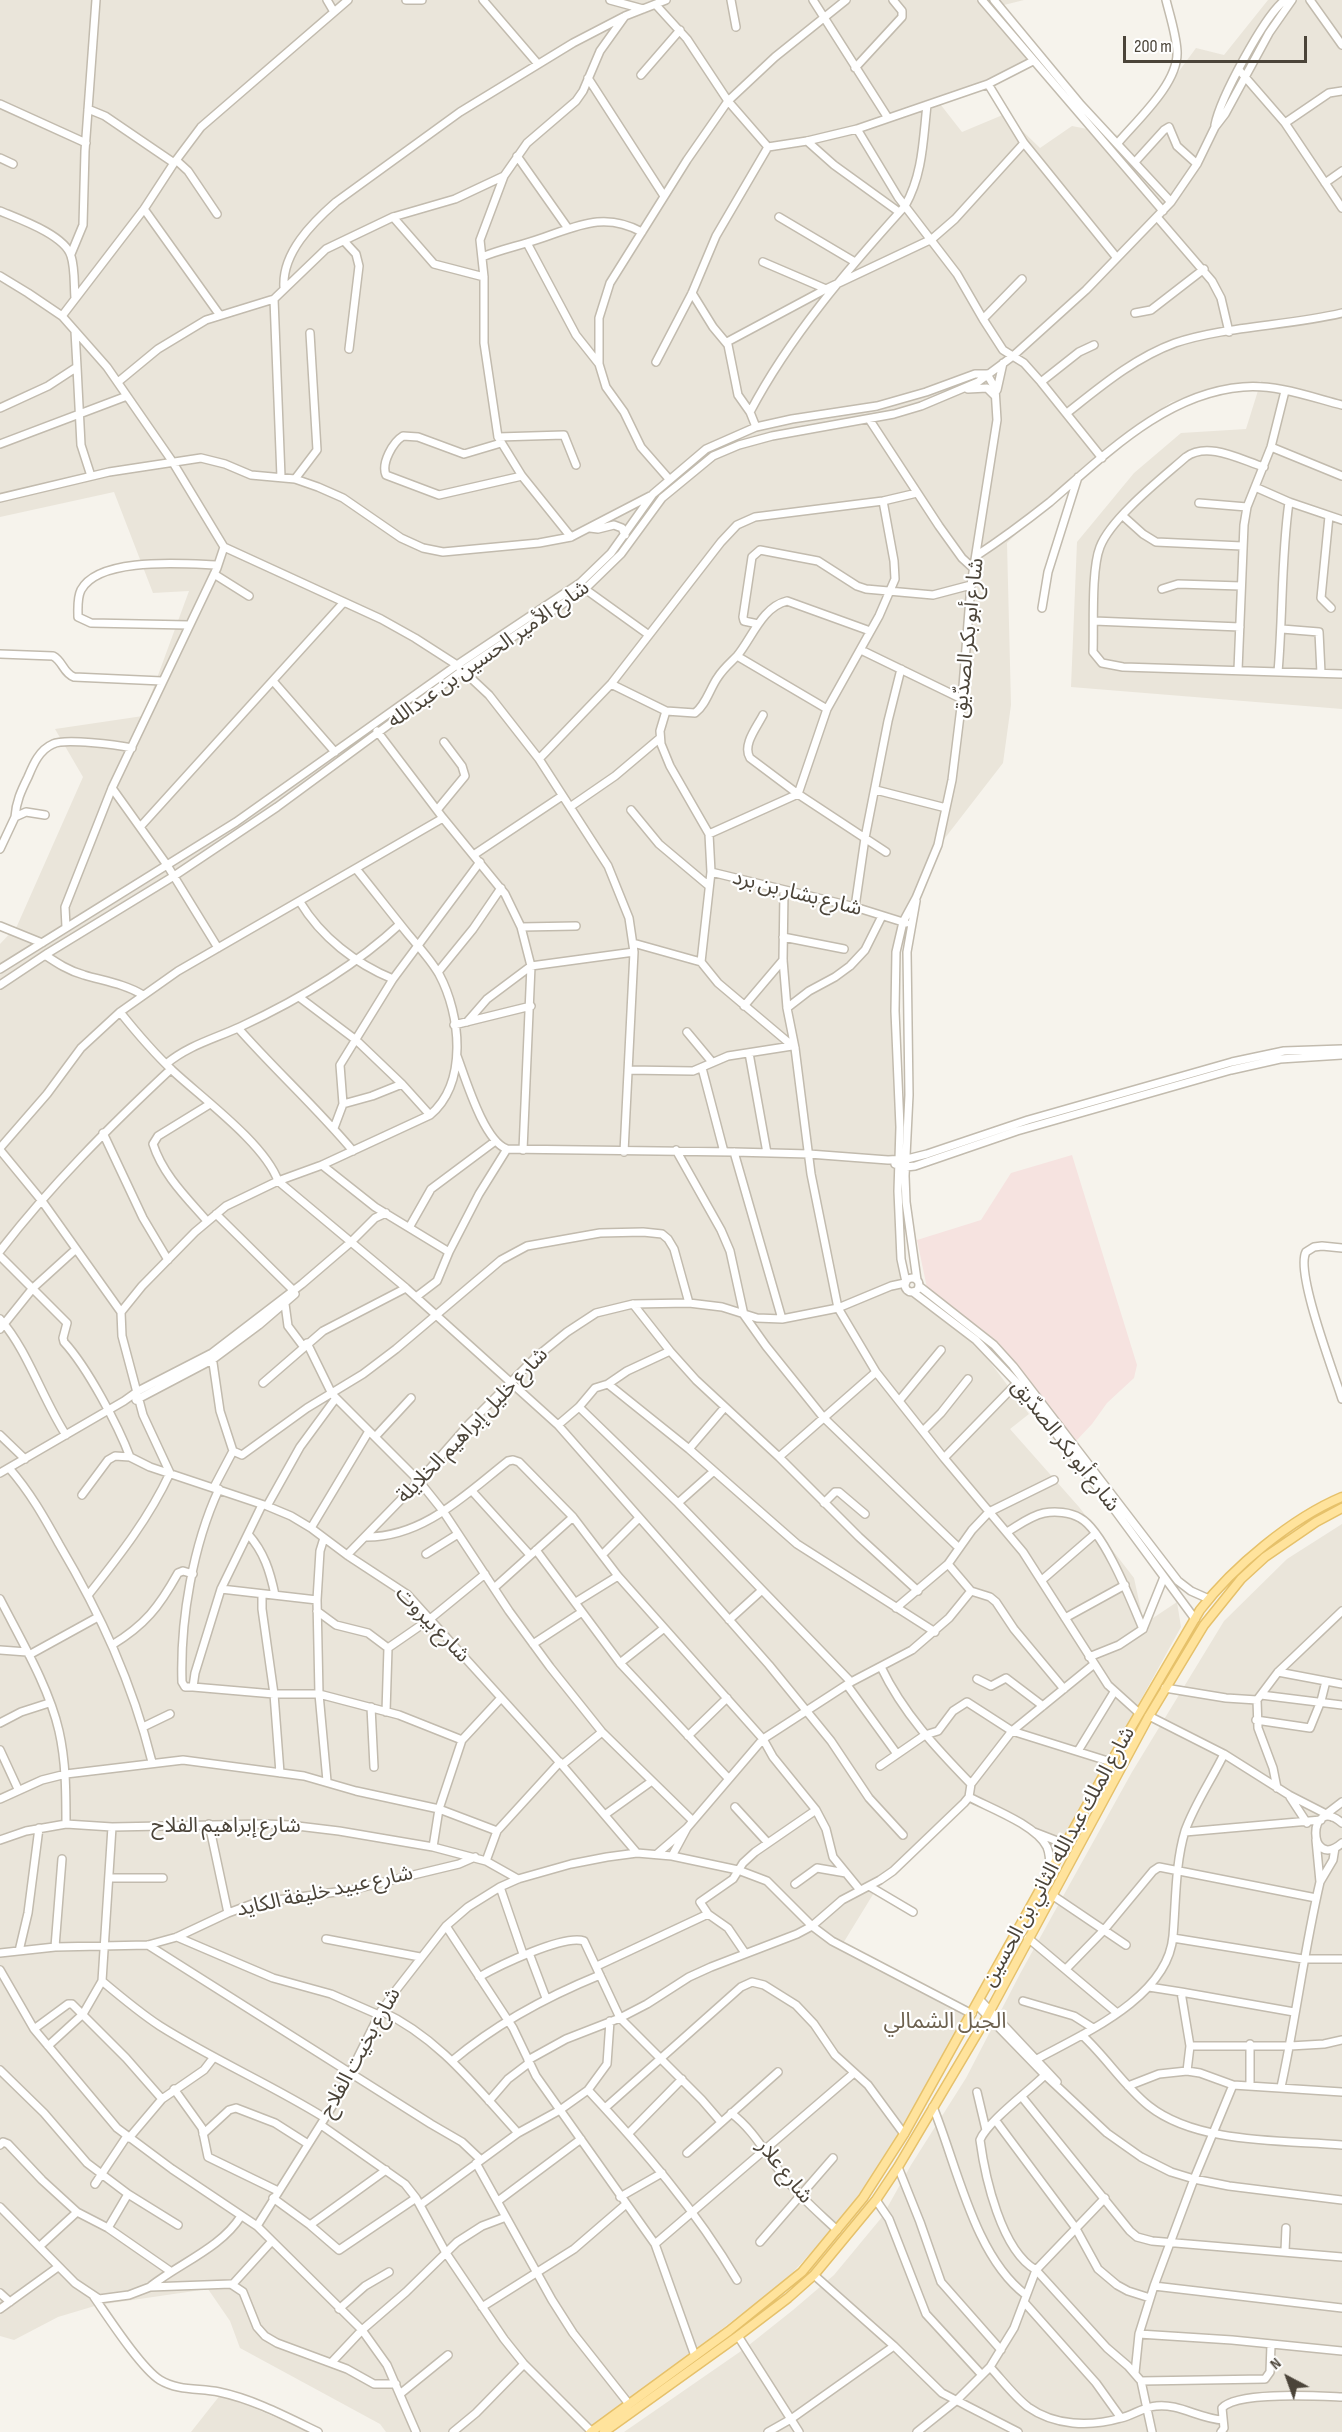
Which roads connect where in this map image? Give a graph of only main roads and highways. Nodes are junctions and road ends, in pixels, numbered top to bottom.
1 (1342, 1497) edge
2 (1342, 1508) edge
3 (1216, 1590) junction
4 (1225, 1597) junction
5 (683, 2370) junction
6 (664, 2384) junction
7 (592, 2432) edge
8 (604, 2432) edge

1 - 3 main road, شارع الملك عبدالله الثاني بن الحسين
2 - 4 main road, شارع الملك عبدالله الثاني بن الحسين
3 - 4 main road
3 - 5 main road, شارع الملك عبدالله الثاني بن الحسين
4 - 5 main road, شارع الملك عبدالله الثاني بن الحسين
5 - 6 main road, شارع الملك عبدالله الثاني بن الحسين
6 - 7 main road, شارع الملك عبدالله الثاني بن الحسين
6 - 8 main road, شارع الملك عبدالله الثاني بن الحسين

